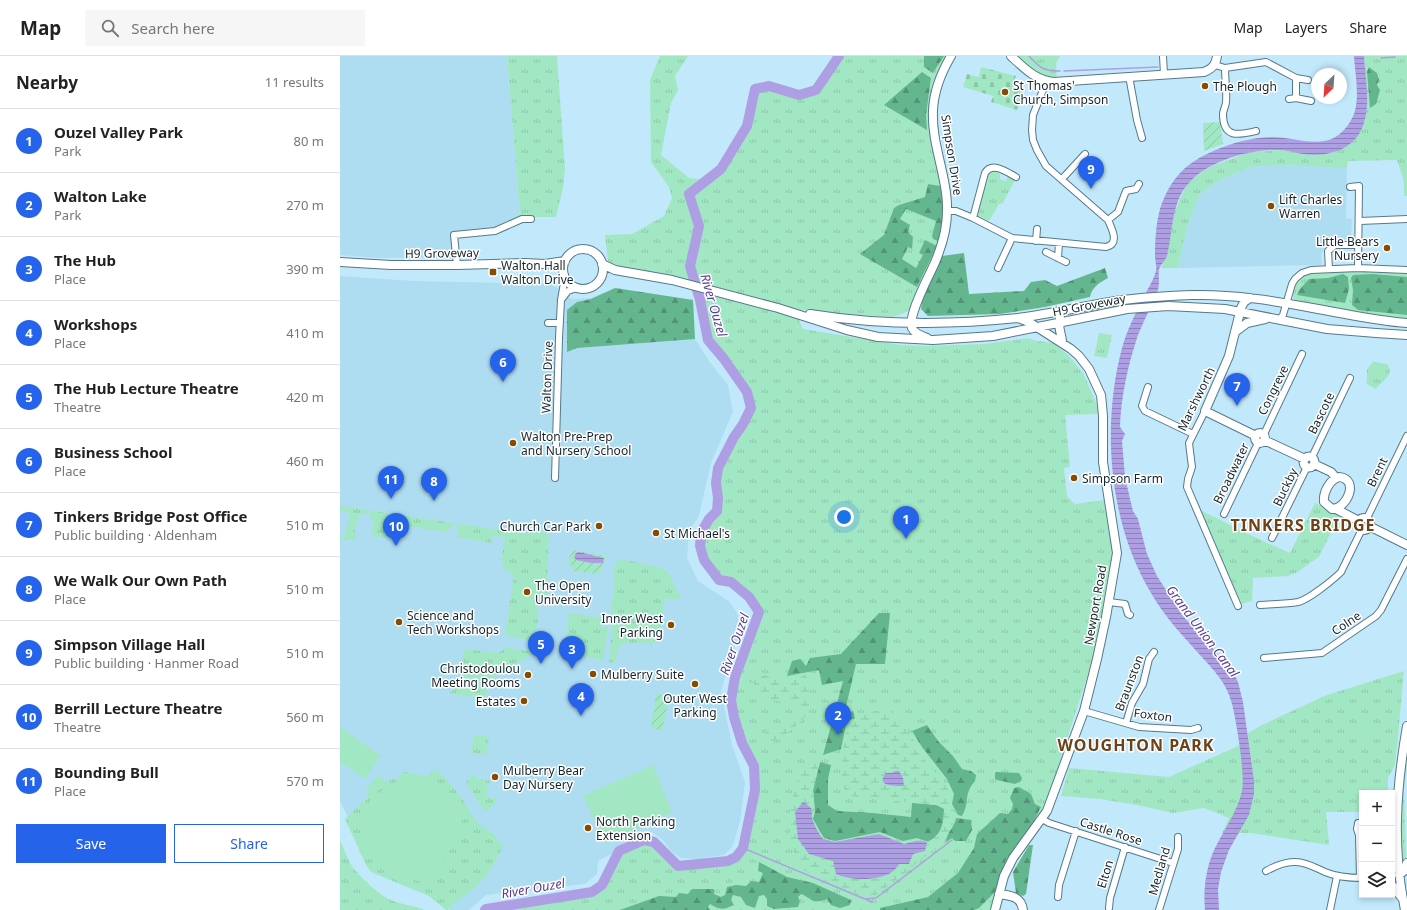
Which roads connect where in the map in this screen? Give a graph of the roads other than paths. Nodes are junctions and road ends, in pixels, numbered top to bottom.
1 (951, 56) edge
2 (1010, 56) edge
3 (1163, 56) edge
4 (1217, 56) edge
5 (1215, 65) junction
6 (1225, 68) junction
7 (1164, 74) junction
8 (1129, 76) junction
9 (1296, 78) junction
10 (1308, 80) dead end
11 (1046, 81) junction
12 (1311, 101) dead end
13 (1256, 131) dead end
14 (1142, 138) dead end
15 (1085, 154) dead end
16 (1016, 177) dead end
17 (1062, 179) junction
18 (1139, 184) dead end
19 (1350, 186) dead end
20 (948, 211) junction
21 (973, 218) junction
22 (531, 219) dead end
23 (1407, 219) edge
24 (1108, 220) junction
25 (1360, 221) junction
26 (1037, 229) dead end
27 (1012, 238) junction
28 (1036, 241) junction
29 (1059, 243) junction
30 (1358, 245) junction
31 (1046, 252) dead end
32 (1058, 258) junction
33 (564, 260) junction
34 (340, 262) edge
35 (1066, 262) dead end
36 (545, 264) junction
37 (602, 264) junction
38 (457, 265) junction
39 (998, 268) dead end
40 (1358, 268) junction
41 (1329, 269) junction
42 (615, 270) junction
43 (1407, 270) edge
44 (564, 274) junction
45 (600, 278) junction
46 (577, 288) junction
47 (1228, 296) junction
48 (1252, 298) junction
49 (561, 300) junction
50 (1285, 306) junction
51 (778, 308) junction
52 (916, 308) junction
53 (1063, 310) junction
54 (1240, 310) junction
55 (1018, 318) junction
56 (1254, 318) junction
57 (850, 319) junction
58 (1275, 319) junction
59 (1074, 320) junction
60 (1059, 322) junction
61 (548, 323) dead end
62 (560, 323) junction
63 (1407, 323) edge
64 (1297, 324) junction
65 (914, 325) junction
66 (1037, 328) junction
67 (1235, 332) junction
68 (1407, 335) edge
69 (902, 339) junction
70 (1062, 339) junction
71 (933, 340) junction
72 (1302, 354) dead end
73 (1350, 378) dead end
74 (1148, 387) dead end
75 (1205, 410) junction
76 (1193, 434) junction
77 (1407, 436) edge
78 (1260, 438) junction
79 (1309, 462) junction
80 (555, 478) dead end
81 (1336, 478) junction
82 (1336, 509) junction
83 (1224, 514) dead end
84 (1364, 524) junction
85 (1272, 538) dead end
86 (1407, 544) edge
87 (1407, 559) edge
88 (1109, 602) junction
89 (1260, 605) dead end
90 (1238, 606) dead end
91 (1130, 615) dead end
92 (1154, 652) dead end
93 (1264, 658) dead end
94 (1084, 711) junction
95 (1126, 723) junction
96 (1407, 726) edge
97 (1198, 728) dead end
98 (1042, 819) junction
99 (1358, 823) dead end
100 (1076, 831) junction
101 (1178, 837) dead end
102 (1125, 847) junction
103 (1360, 862) edge
104 (1174, 863) junction
105 (1407, 863) edge
106 (1266, 871) dead end
107 (1399, 873) edge
108 (1337, 876) junction
109 (1359, 878) edge
110 (1395, 890) edge
111 (999, 894) junction
112 (1058, 897) dead end
113 (1405, 905) edge
114 (1109, 908) dead end
115 (995, 910) edge
116 (1023, 910) edge
117 (1159, 910) edge
118 (1330, 910) edge

1 - 20 street, Simpson Drive
2 - 11 street
3 - 7 street
4 - 5 street
5 - 6 street
5 - 7 street
6 - 9 street
6 - 13 street
7 - 8 street
8 - 11 street
8 - 14 street
9 - 10 street
9 - 12 street
11 - 17 street
15 - 17 street
16 - 21 street
17 - 24 street
18 - 24 street
19 - 25 street
20 - 21 street
20 - 52 street, Simpson Drive
21 - 27 street
22 - 38 street
23 - 25 street
24 - 29 street
25 - 30 street
26 - 28 street
27 - 28 street
27 - 39 street
28 - 29 street
29 - 32 street
30 - 40 street
30 - 41 street
31 - 32 street
32 - 35 street
33 - 36 street, H9 Groveway
33 - 37 street
33 - 44 street
34 - 38 street, H9 Groveway
36 - 38 street, H9 Groveway
36 - 44 street, H9 Groveway
37 - 42 street, H9 Groveway
37 - 45 street
40 - 41 street
40 - 43 street
41 - 50 street
42 - 45 street
42 - 51 street, H9 Groveway
44 - 46 street
44 - 49 street, Walton Drive
45 - 46 street
46 - 49 street
47 - 48 street, H9 Groveway
47 - 53 street, H9 Groveway
47 - 54 street
48 - 50 street, H9 Groveway
48 - 54 street
49 - 62 street, Walton Drive
50 - 58 street
50 - 63 street, H9 Groveway
50 - 64 street
51 - 57 street, H9 Groveway
51 - 69 street, H9 Groveway
52 - 57 street
52 - 65 street, Simpson Drive
53 - 55 street, H9 Groveway
53 - 60 street
54 - 56 street, H9 Groveway
54 - 59 street, H9 Groveway
54 - 67 street, Marshworth
55 - 65 street, H9 Groveway
55 - 66 street, Newport Road
56 - 58 street
56 - 67 street
57 - 65 street, H9 Groveway
58 - 64 street
59 - 60 street, H9 Groveway
59 - 70 street
60 - 66 street, H9 Groveway
60 - 70 street
61 - 62 street
62 - 80 street, Walton Drive
64 - 68 street
65 - 69 street
65 - 71 street
66 - 70 street, Newport Road
66 - 71 street, H9 Groveway
67 - 75 street, Marshworth
69 - 71 street, H9 Groveway
70 - 88 street, Newport Road
72 - 78 street, Congreve
73 - 79 street, Bascote
74 - 76 street
75 - 76 street, Marshworth
75 - 78 street
76 - 90 street, Marshworth
77 - 84 street, Brent
78 - 79 street
78 - 83 street, Broadwater
79 - 81 street
79 - 85 street, Buckby
81 - 82 street
81 - 82 street
82 - 84 street
84 - 86 street
84 - 89 street, Brent
87 - 93 street, Colne
88 - 91 street
88 - 94 street, Newport Road
92 - 95 street, Braunston
94 - 95 street, Foxton
94 - 98 street, Newport Road
95 - 97 street, Foxton
96 - 107 street
98 - 100 street, Castle Rose
98 - 111 street, Newport Road
99 - 103 street
100 - 102 street, Castle Rose
100 - 112 street
101 - 104 street, Medland
102 - 104 street, Castle Rose
102 - 114 street, Elton
104 - 117 street, Medland
105 - 107 street
106 - 108 street
107 - 113 street
108 - 109 street
108 - 118 street
110 - 113 street
111 - 115 street, Newport Road
111 - 116 street

